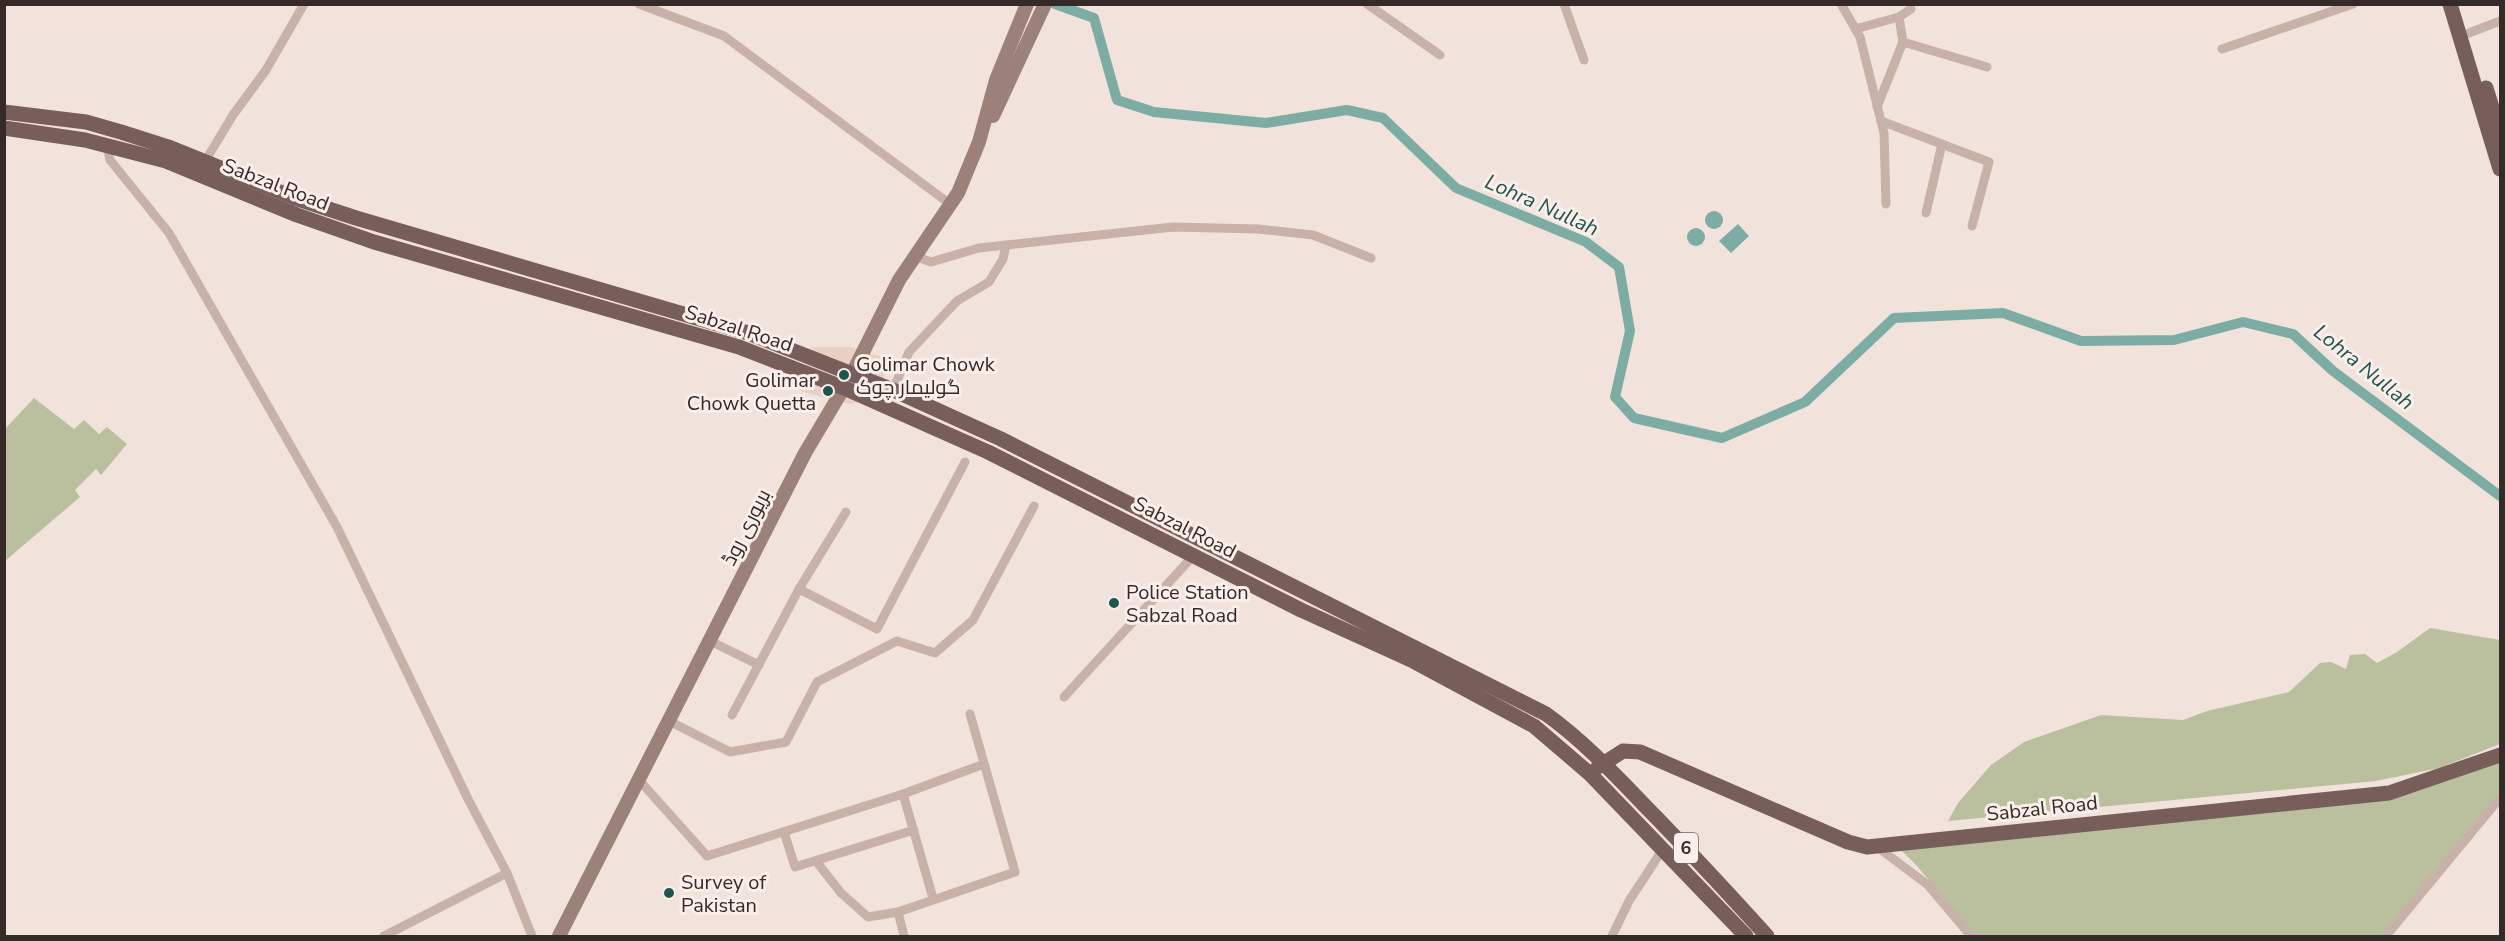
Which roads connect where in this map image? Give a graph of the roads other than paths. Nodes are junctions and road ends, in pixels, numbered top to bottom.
1 (304, 4) edge
2 (639, 4) edge
3 (1027, 4) edge
4 (1046, 4) edge
5 (1367, 4) edge
6 (1564, 4) edge
7 (1841, 4) edge
8 (2353, 4) edge
9 (2450, 4) edge
10 (2461, 4) edge
11 (1911, 9) dead end
12 (1899, 16) junction
13 (2500, 21) edge
14 (1855, 29) junction
15 (2469, 33) junction
16 (1904, 42) junction
17 (2222, 49) dead end
18 (1440, 55) dead end
19 (1584, 60) dead end
20 (1987, 67) dead end
21 (1877, 107) junction
22 (4, 112) edge
23 (1881, 121) junction
24 (4, 128) edge
25 (121, 132) junction
26 (2500, 133) edge
27 (979, 142) junction
28 (1942, 144) junction
29 (112, 146) junction
30 (204, 163) junction
31 (2500, 169) edge
32 (950, 204) junction
33 (1886, 204) dead end
34 (1926, 213) dead end
35 (1972, 226) dead end
36 (1006, 245) junction
37 (471, 251) junction
38 (915, 256) junction
39 (1371, 258) dead end
40 (466, 267) junction
41 (852, 374) junction
42 (844, 388) junction
43 (893, 390) junction
44 (965, 462) dead end
45 (1034, 506) dead end
46 (846, 512) dead end
47 (1172, 526) junction
48 (1166, 540) junction
49 (1194, 555) junction
50 (799, 589) junction
51 (710, 641) junction
52 (759, 664) junction
53 (1064, 697) dead end
54 (970, 714) dead end
55 (732, 715) dead end
56 (669, 721) junction
57 (2500, 755) edge
58 (1603, 762) junction
59 (984, 764) junction
60 (1590, 774) junction
61 (639, 780) junction
62 (903, 794) junction
63 (2500, 798) edge
64 (914, 830) junction
65 (784, 832) junction
66 (1876, 846) junction
67 (1663, 849) junction
68 (816, 861) junction
69 (507, 873) junction
70 (933, 898) junction
71 (898, 912) junction
72 (384, 936) edge
73 (532, 936) edge
74 (559, 936) edge
75 (904, 936) edge
76 (1612, 936) edge
77 (1746, 936) edge
78 (1767, 936) edge
79 (1971, 936) edge
80 (2386, 936) edge

1 - 30 street
2 - 32 street
3 - 27 main road
4 - 27 main road
5 - 18 street
6 - 19 street
7 - 14 street
8 - 17 street
9 - 31 main road
10 - 15 main road
11 - 12 street
12 - 14 street
12 - 16 street
13 - 15 street
14 - 21 street
15 - 26 main road
16 - 20 street
16 - 21 street
21 - 23 street
22 - 25 main road, Sabzal Road
23 - 28 street
23 - 33 street
24 - 29 main road, Sabzal Road
25 - 29 main road
25 - 30 main road, Sabzal Road
27 - 32 main road, بریوری روڈ
28 - 34 street
28 - 35 street
29 - 40 main road, Sabzal Road
29 - 69 street
30 - 37 main road, Sabzal Road
32 - 38 main road, بریوری روڈ
36 - 38 street
36 - 39 street
36 - 43 street
37 - 40 main road
37 - 41 main road, Sabzal Road
38 - 41 main road, بریوری روڈ
40 - 42 main road, Sabzal Road
41 - 42 main road, بریوری روڈ
41 - 43 main road, Sabzal Road
42 - 48 main road, Sabzal Road
42 - 51 main road, بریوری روڈ
43 - 47 main road, Sabzal Road
44 - 50 street
45 - 56 street
46 - 50 street
47 - 48 main road
47 - 58 main road, Sabzal Road
48 - 49 main road, Sabzal Road
49 - 53 street
49 - 60 main road, Sabzal Road
50 - 52 street
51 - 52 street
51 - 56 main road, بریوری روڈ
52 - 55 street
54 - 59 street
56 - 61 main road, بریوری روڈ
57 - 66 main road, Sabzal Road
58 - 60 main road, Sabzal Road
58 - 66 main road, Sabzal Road
58 - 78 main road, 6
59 - 62 street
59 - 70 street
60 - 67 main road, 6
61 - 65 street
61 - 74 main road, بریوری روڈ
62 - 64 street
62 - 65 street
63 - 80 street
64 - 68 street
64 - 70 street
65 - 68 street
66 - 79 street
67 - 76 street
67 - 77 main road, 6
68 - 71 street
69 - 72 street
69 - 73 street
70 - 71 street
71 - 75 street

